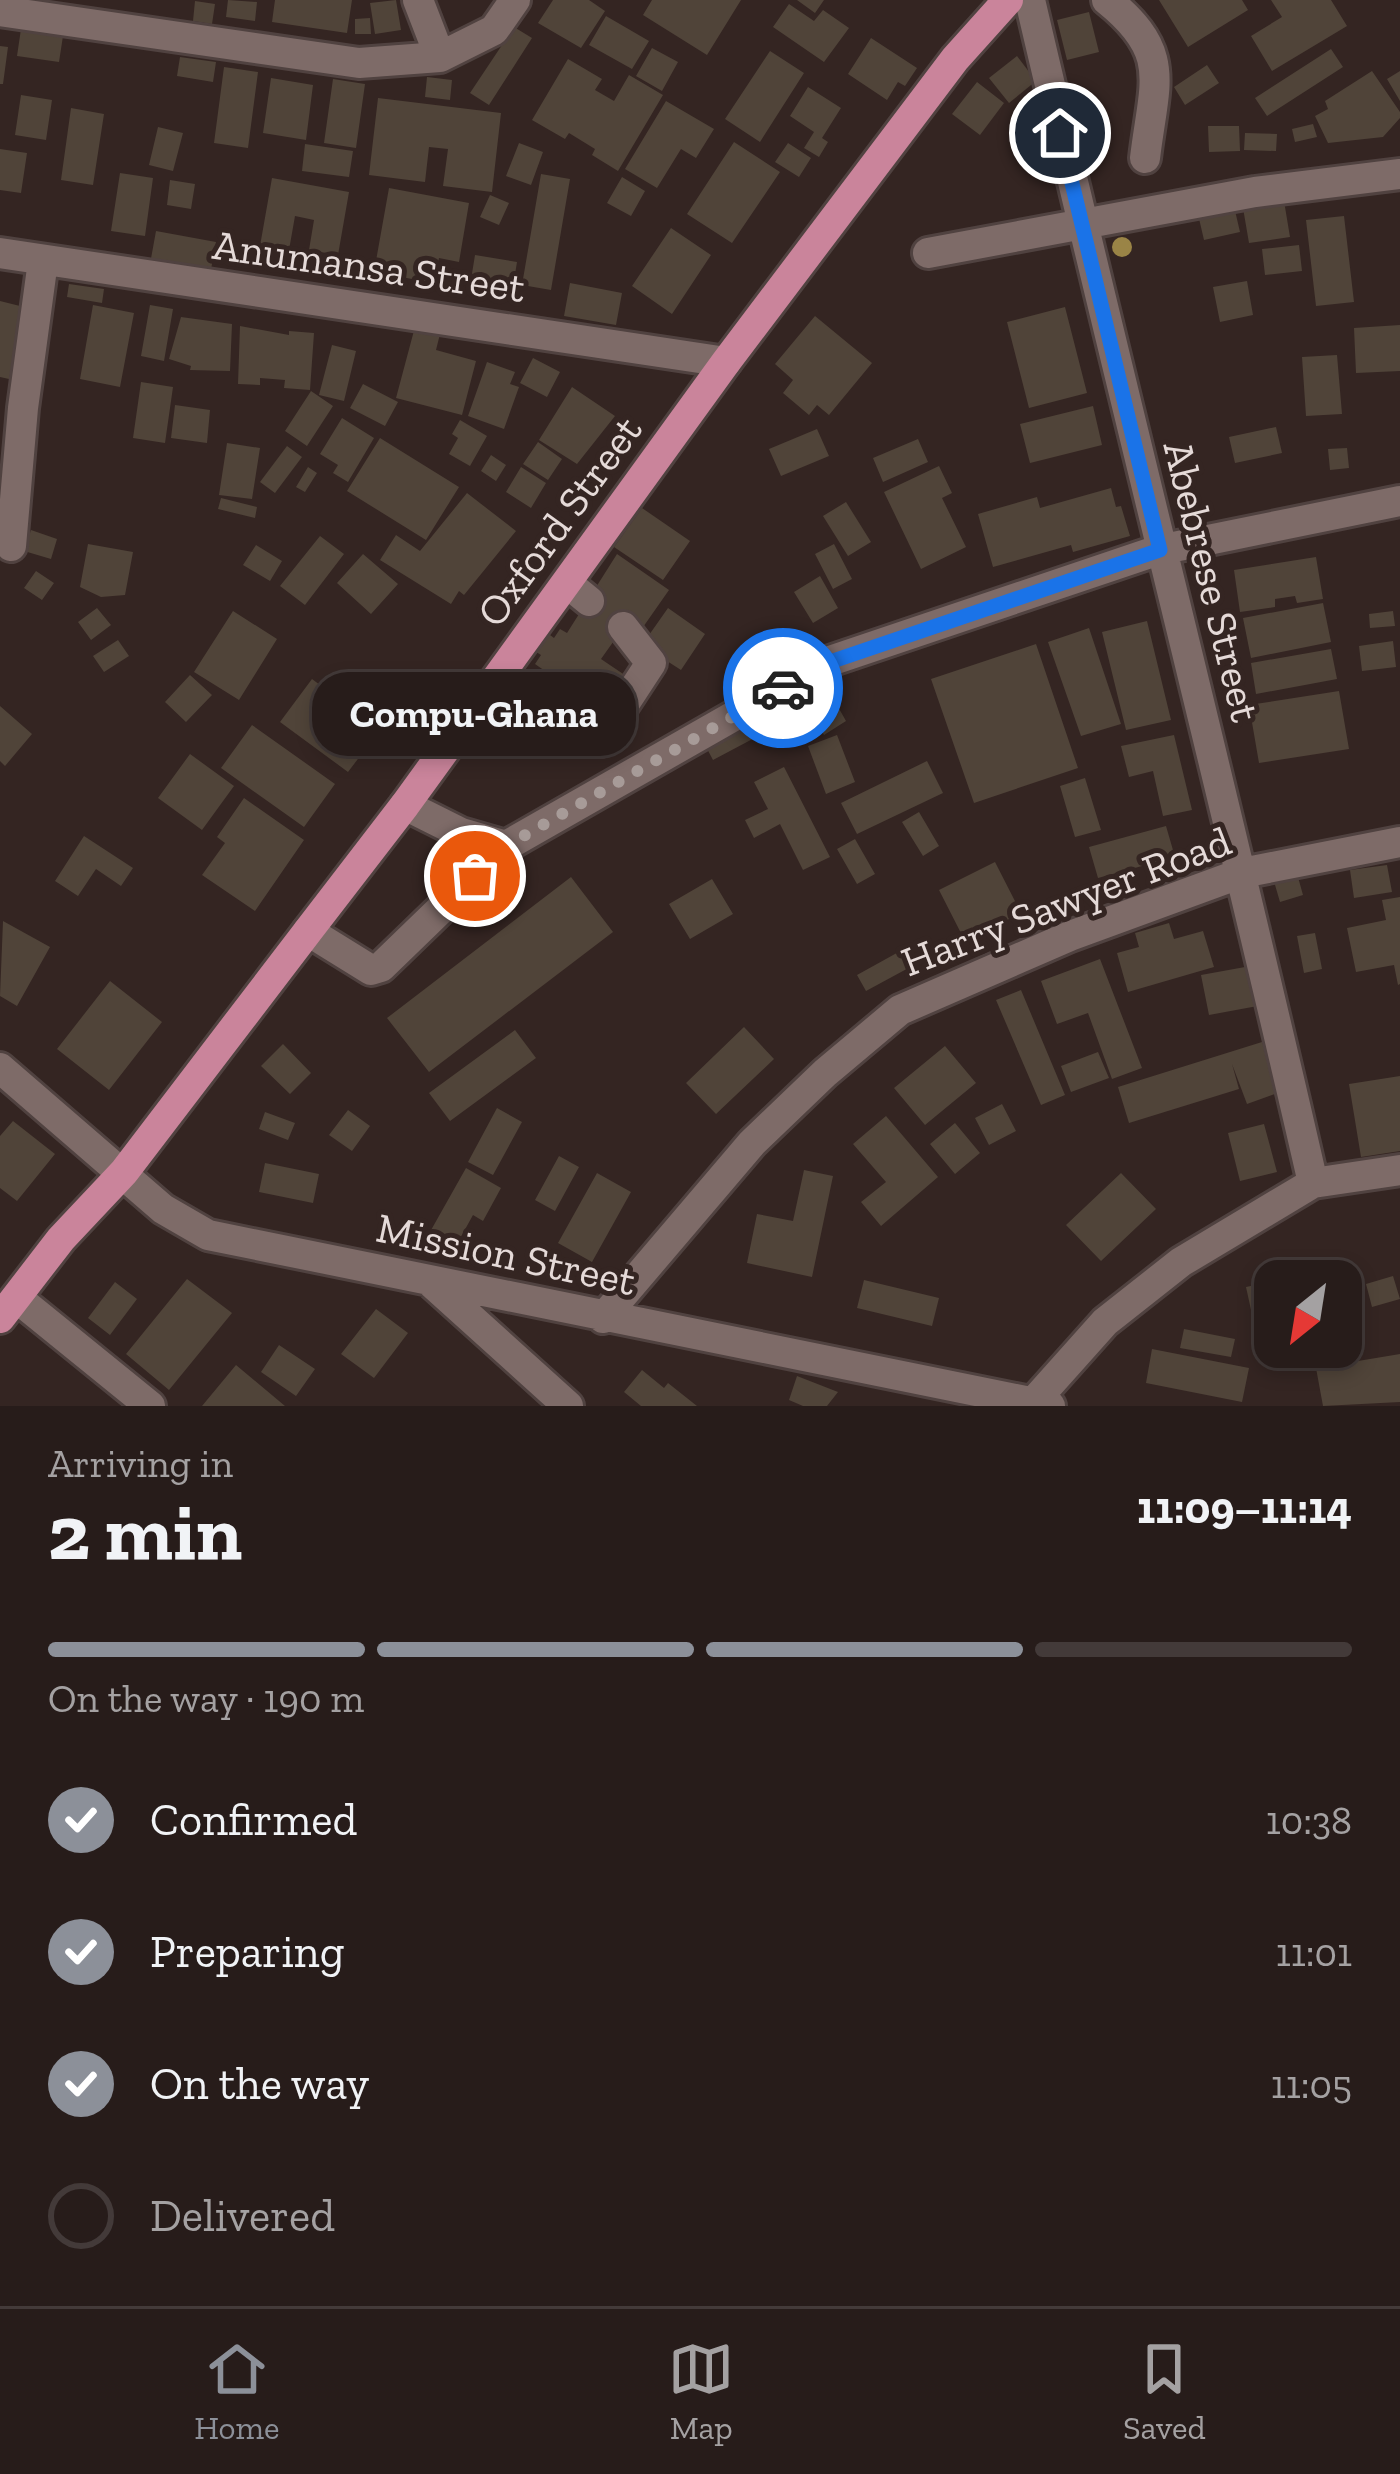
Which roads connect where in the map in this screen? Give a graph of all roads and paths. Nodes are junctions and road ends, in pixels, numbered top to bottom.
1 (418, 0) edge
2 (515, 0) edge
3 (1008, 0) edge
4 (1030, 0) edge
5 (1107, 0) edge
6 (0, 11) edge
7 (440, 57) junction
8 (1145, 158) dead end
9 (1400, 174) edge
10 (1081, 221) junction
11 (928, 253) dead end
12 (0, 254) edge
13 (43, 261) junction
14 (726, 362) junction
15 (1400, 501) edge
16 (11, 546) dead end
17 (1160, 550) junction
18 (623, 627) dead end
19 (481, 700) junction
20 (405, 805) junction
21 (1400, 842) edge
22 (506, 846) junction
23 (1242, 873) junction
24 (308, 931) junction
25 (0, 1068) edge
26 (1400, 1169) edge
27 (124, 1172) junction
28 (1313, 1183) junction
29 (428, 1280) junction
30 (9, 1308) edge
31 (603, 1318) junction
32 (1037, 1405) edge
33 (150, 1406) edge
34 (568, 1406) edge

1 - 7 street
2 - 7 street
3 - 14 main road, Oxford Street
4 - 10 street, Abebrese Street
5 - 8 street
6 - 7 street
9 - 10 street
10 - 11 street
10 - 17 street, Abebrese Street
12 - 13 street, Anumansa Street
13 - 14 street, Anumansa Street
13 - 16 street
14 - 19 main road, Oxford Street
15 - 17 street
17 - 22 street
17 - 23 street, Abebrese Street
18 - 19 street
19 - 20 main road, Oxford Street
20 - 22 street
20 - 24 main road, Oxford Street
21 - 23 street, Harry Sawyer Road
22 - 24 street
23 - 28 street, Abebrese Street
23 - 31 street, Harry Sawyer Road
24 - 27 main road, Oxford Street
25 - 27 street, Mission Street
26 - 28 street
27 - 29 street, Mission Street
27 - 30 main road, Oxford Street
28 - 32 street
29 - 31 street, Mission Street
29 - 34 street
30 - 33 street
31 - 32 street, Mission Street

